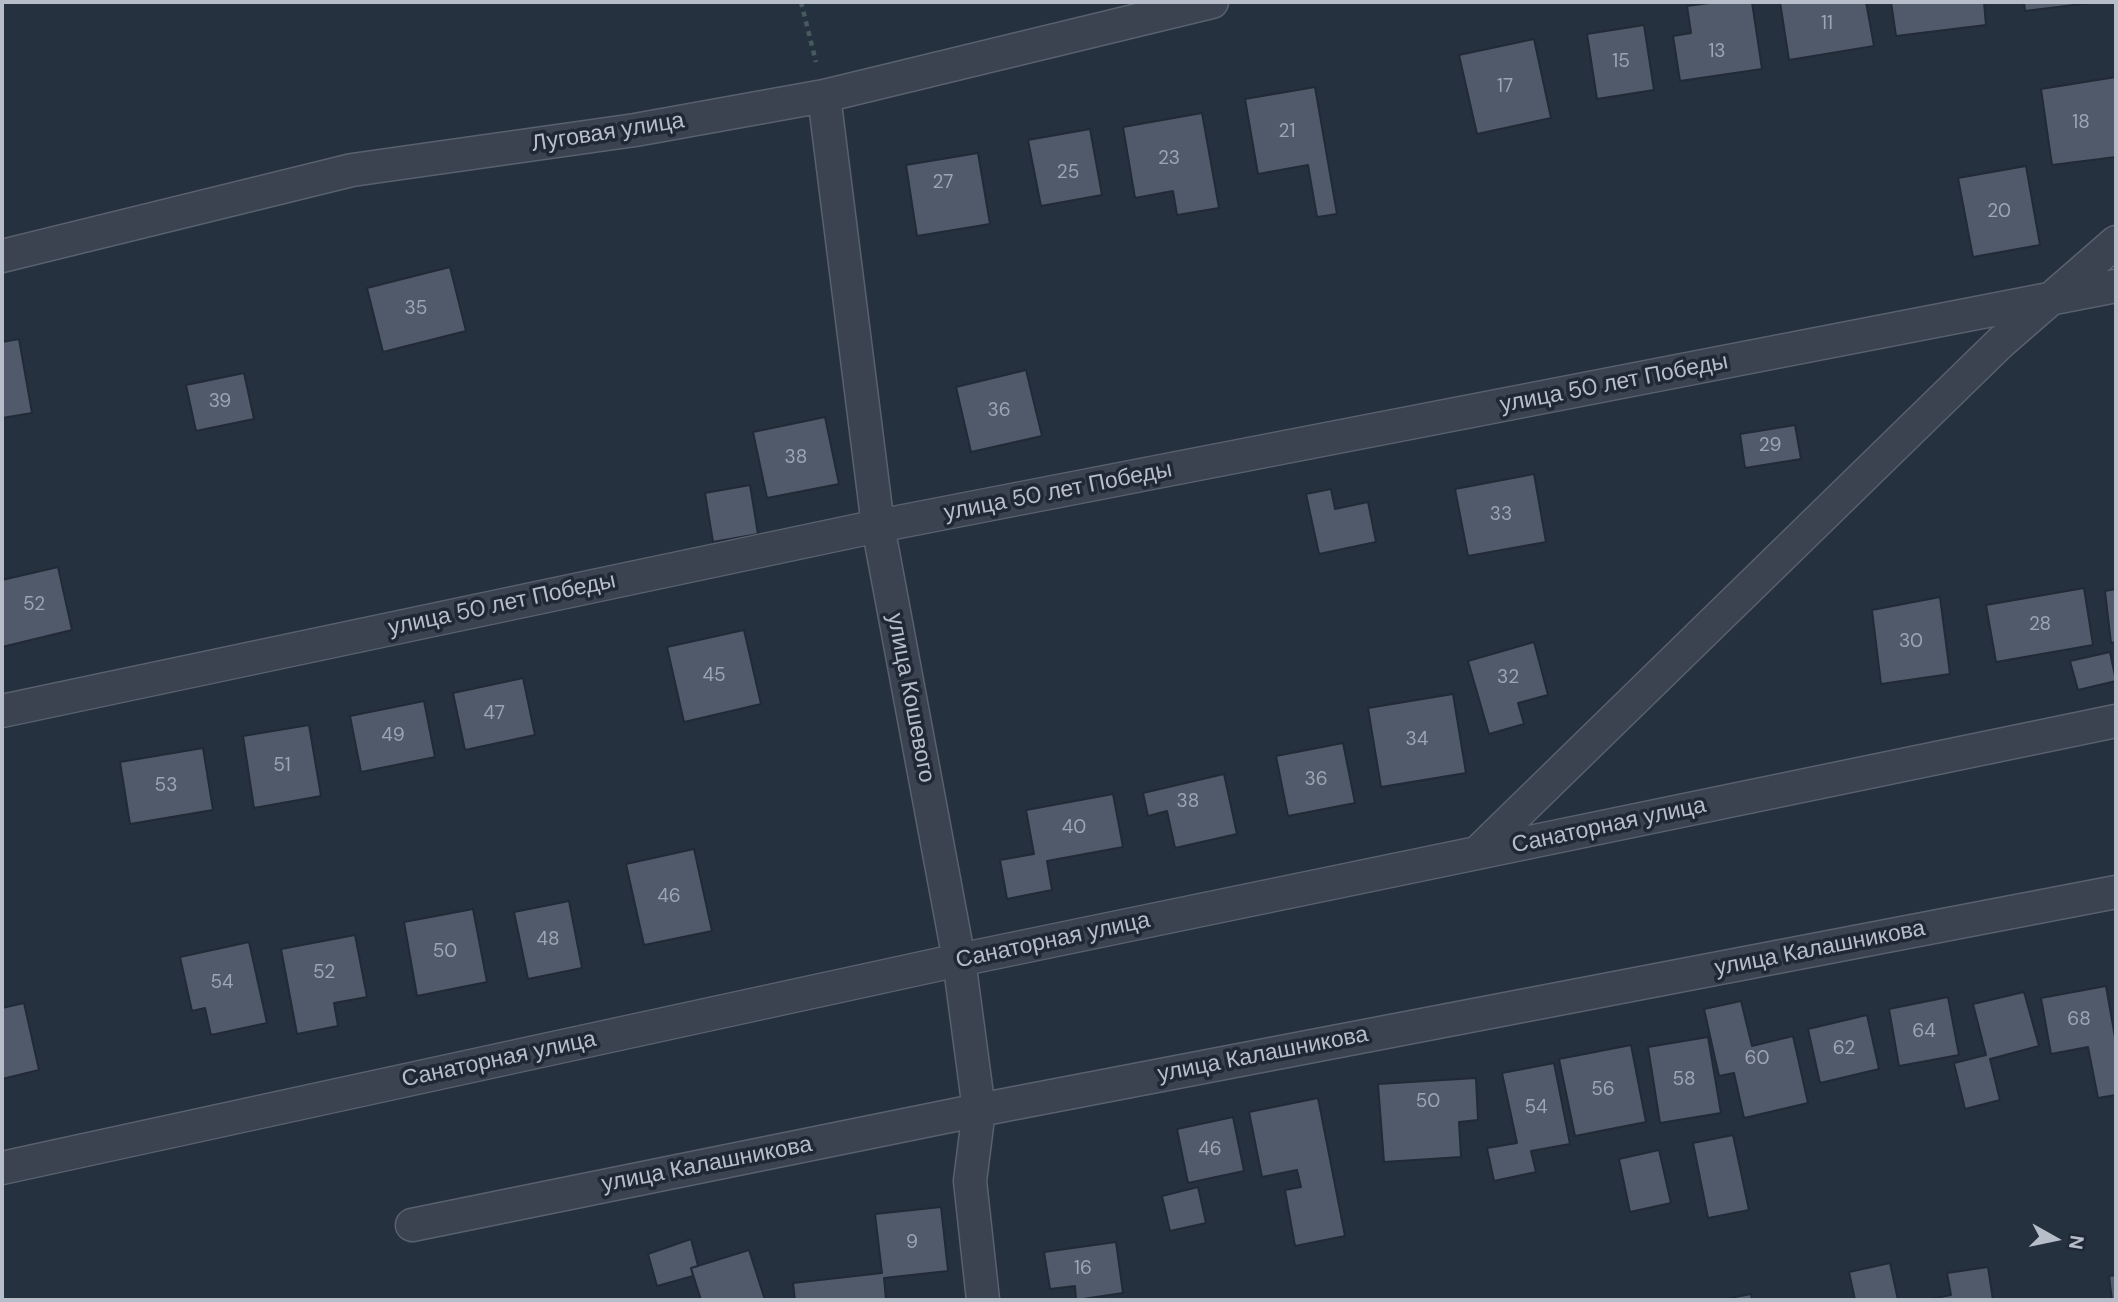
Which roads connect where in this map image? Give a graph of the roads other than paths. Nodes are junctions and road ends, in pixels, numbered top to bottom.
1 (1212, 2) edge
2 (824, 96) junction
3 (2116, 242) edge
4 (2, 256) edge
5 (2116, 286) edge
6 (2048, 301) junction
7 (878, 526) junction
8 (2, 711) edge
9 (2116, 721) edge
10 (1477, 853) junction
11 (2116, 892) edge
12 (959, 960) junction
13 (979, 1110) junction
14 (15, 1165) edge
15 (2, 1188) edge
16 (412, 1225) dead end
17 (983, 1300) edge

1 - 2 street, Луговая улица
2 - 4 street, Луговая улица
2 - 7 street, улица Кошевого
3 - 6 street
5 - 6 street, улица 50 лет Победы
6 - 7 street, улица 50 лет Победы
6 - 10 street
7 - 8 street, улица 50 лет Победы
7 - 12 street, улица Кошевого
9 - 10 street, Санаторная улица
10 - 12 street, Санаторная улица
11 - 13 street, улица Калашникова
12 - 13 street, улица Кошевого
12 - 14 street, Санаторная улица
13 - 16 street, улица Калашникова
13 - 17 street, улица Кошевого
14 - 15 street, Санаторная улица

